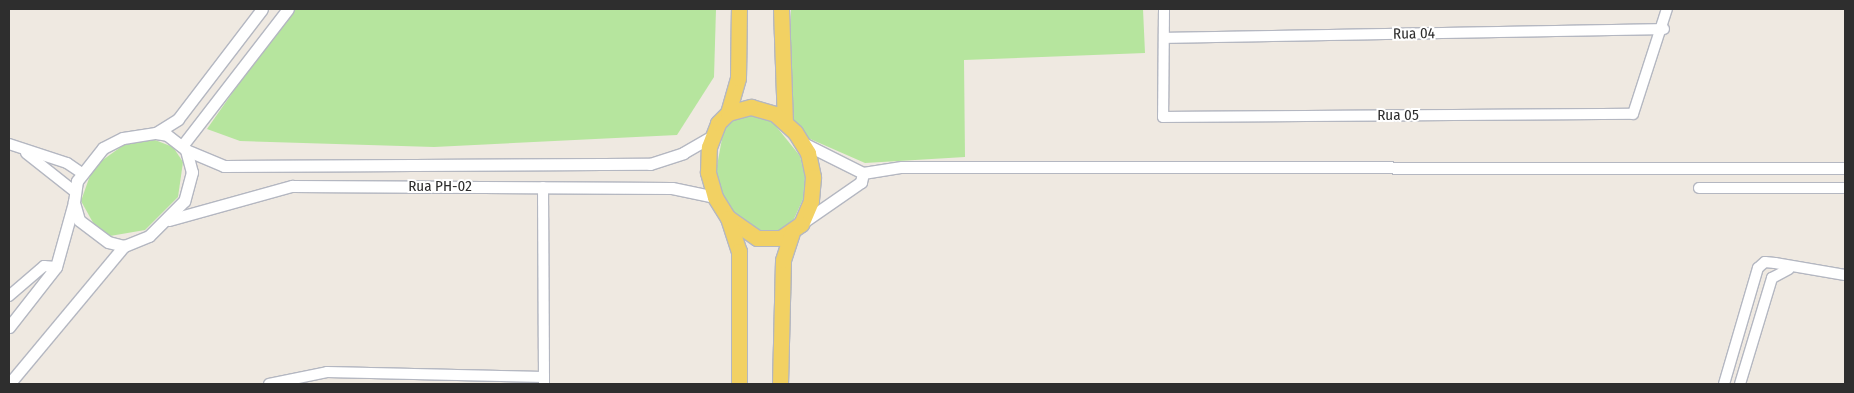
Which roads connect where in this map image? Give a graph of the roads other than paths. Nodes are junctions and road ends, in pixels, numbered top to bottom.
1 (262, 9) edge
2 (288, 9) edge
3 (739, 9) edge
4 (781, 9) edge
5 (1164, 9) edge
6 (1667, 9) edge
7 (1664, 29) junction
8 (1164, 38) junction
9 (728, 113) junction
10 (784, 122) junction
11 (156, 132) junction
12 (712, 136) junction
13 (801, 142) junction
14 (9, 144) edge
15 (184, 148) junction
16 (24, 151) junction
17 (1845, 168) edge
18 (82, 173) junction
19 (863, 173) junction
20 (543, 188) junction
21 (1699, 188) dead end
22 (1845, 188) edge
23 (74, 196) junction
24 (715, 197) junction
25 (728, 218) junction
26 (169, 220) junction
27 (796, 228) junction
28 (124, 246) junction
29 (56, 267) junction
30 (1789, 268) junction
31 (1845, 276) edge
32 (9, 296) edge
33 (9, 327) edge
34 (544, 381) edge
35 (1724, 383) edge
36 (9, 384) edge
37 (269, 384) edge
38 (739, 384) edge
39 (780, 384) edge
40 (1740, 384) edge

1 - 11 street
2 - 15 street
3 - 9 main road
4 - 10 main road
5 - 8 street
6 - 7 street
7 - 8 street, Rua 04
7 - 8 street, Rua 05
9 - 10 main road
9 - 12 main road
10 - 13 main road
11 - 15 street
11 - 18 street
12 - 15 street, Rua PH-02
12 - 24 main road
13 - 19 street
13 - 27 main road
14 - 16 street
15 - 26 street
16 - 18 street
16 - 23 street
17 - 19 street
18 - 23 street
19 - 27 street
20 - 24 street, Rua PH-02
20 - 26 street, Rua PH-02
20 - 34 street
21 - 22 street
23 - 28 street
23 - 29 street
24 - 25 main road
25 - 27 main road
25 - 38 main road
26 - 28 street
27 - 39 main road
28 - 36 street
29 - 32 street
29 - 33 street
30 - 31 street
30 - 35 street
30 - 40 street
34 - 37 street
35 - 40 street

